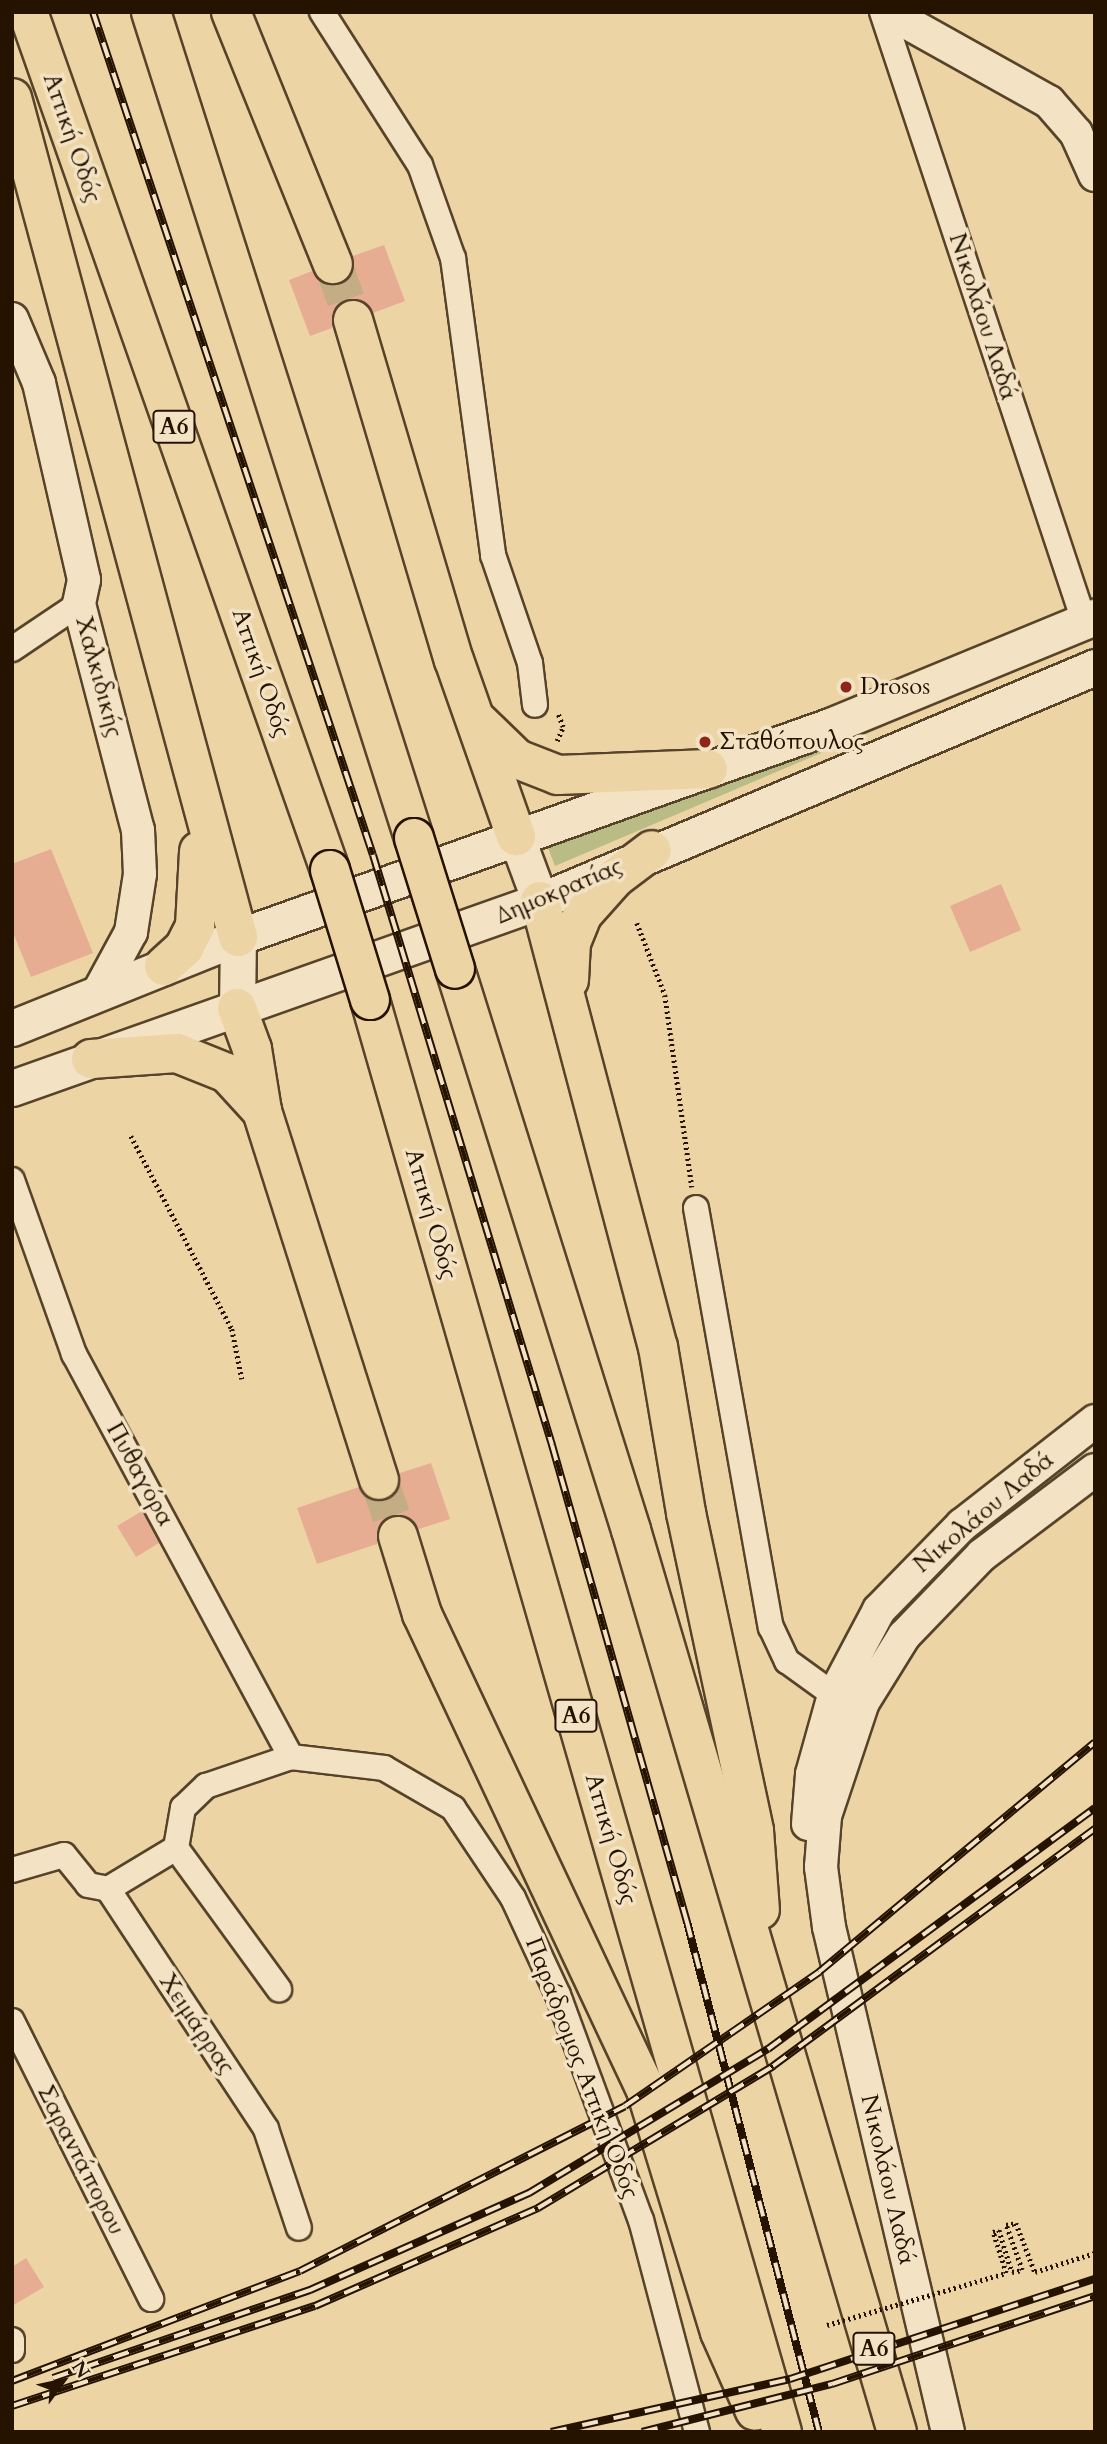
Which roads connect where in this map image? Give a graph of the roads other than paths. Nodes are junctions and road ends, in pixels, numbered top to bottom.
1 (28, 12) edge
2 (151, 12) edge
3 (230, 12) edge
4 (322, 12) edge
5 (882, 12) edge
6 (888, 12) edge
7 (12, 98) edge
8 (1095, 175) edge
9 (333, 264) tunnel mouth
10 (12, 319) edge
11 (353, 320) tunnel mouth
12 (79, 604) junction
13 (1089, 619) edge
14 (12, 649) edge
15 (1095, 667) edge
16 (535, 705) dead end
17 (473, 715) junction
18 (709, 769) junction
19 (194, 790) junction
20 (516, 836) junction
21 (652, 850) junction
22 (540, 901) junction
23 (238, 937) junction
24 (164, 966) junction
25 (98, 993) junction
26 (237, 1008) junction
27 (570, 1010) junction
28 (12, 1028) edge
29 (91, 1059) junction
30 (12, 1088) edge
31 (262, 1111) junction
32 (12, 1180) edge
33 (696, 1208) road end
34 (1095, 1421) edge
35 (1095, 1470) edge
36 (379, 1480) tunnel mouth
37 (398, 1536) tunnel mouth
38 (834, 1695) junction
39 (291, 1757) junction
40 (176, 1848) junction
41 (12, 1870) edge
42 (107, 1889) junction
43 (829, 1927) junction
44 (765, 1982) junction
45 (278, 1989) dead end
46 (12, 2021) edge
47 (299, 2228) dead end
48 (150, 2299) dead end
49 (697, 2432) edge
50 (764, 2432) edge
51 (782, 2432) edge
52 (897, 2432) edge
53 (948, 2432) edge

1 - 51 highway, Αττική Οδός / Α6, bridge
2 - 44 highway, Α6, bridge
3 - 9 highway
4 - 16 street
5 - 13 street, Νικολάου Λαδά
6 - 8 street
7 - 19 highway
10 - 12 street, Χαλκιδικής
11 - 17 highway
12 - 14 street
12 - 25 street, Χαλκιδικής
13 - 18 main road
15 - 21 main road, Δημοκρατίας
17 - 18 highway
17 - 20 highway
18 - 20 main road
19 - 23 highway
19 - 24 highway
20 - 22 main road
20 - 23 main road
21 - 22 main road, Δημοκρατίας
21 - 27 highway
22 - 26 main road, Δημοκρατίας
22 - 27 highway
23 - 24 main road
23 - 26 main road
24 - 25 main road
25 - 28 main road
26 - 29 main road, Δημοκρατίας
26 - 31 highway
27 - 44 highway
29 - 30 main road, Δημοκρατίας
29 - 31 highway
31 - 36 highway
32 - 39 street, Πυθαγόρα
33 - 38 street
34 - 38 street, Νικολάου Λαδά
35 - 43 street, Νικολάου Λαδά
37 - 50 highway
38 - 43 street, Νικολάου Λαδά
39 - 40 street
39 - 49 street, Παράδρομος Αττική Οδός
40 - 42 street
40 - 45 street
41 - 42 street, Χειμάρρας
42 - 47 street, Χειμάρρας
43 - 53 street, Νικολάου Λαδά
44 - 52 highway, Α6
46 - 48 street, Σαραντάπορου

